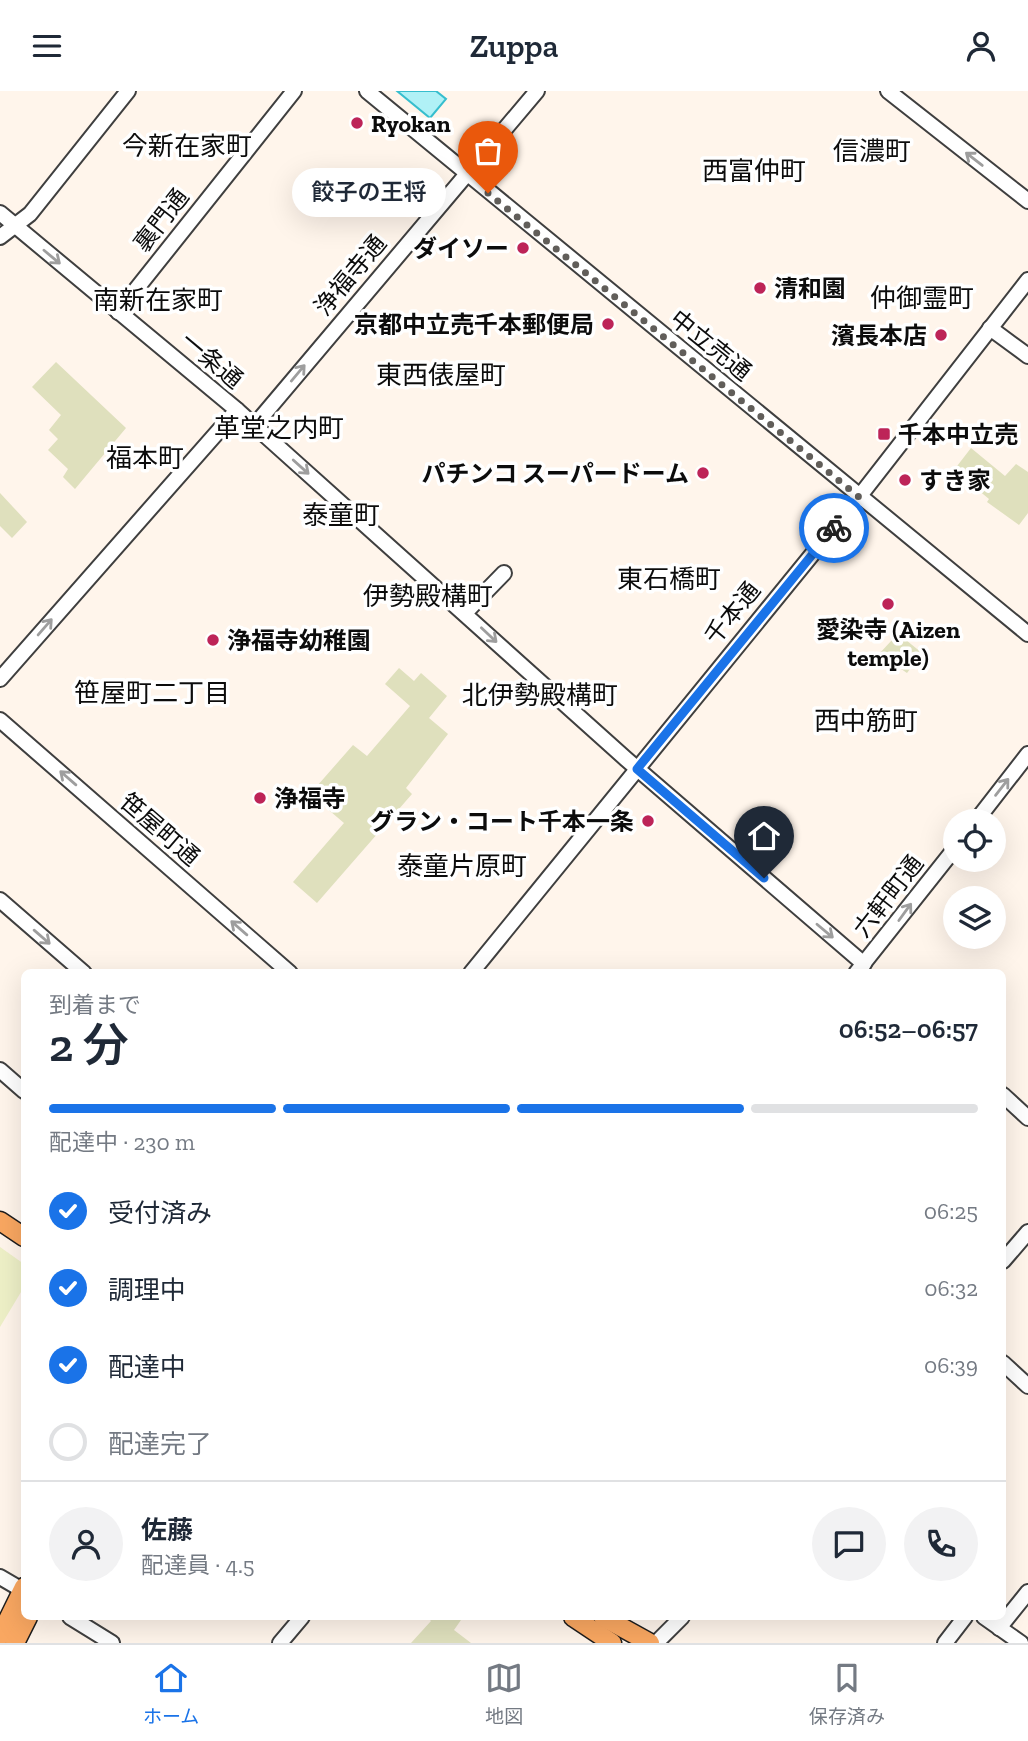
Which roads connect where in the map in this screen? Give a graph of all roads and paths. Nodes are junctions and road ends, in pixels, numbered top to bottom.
1 (128, 91) edge
2 (294, 91) edge
3 (367, 91) edge
4 (537, 91) edge
5 (888, 91) edge
6 (467, 175) junction
7 (1028, 201) edge
8 (0, 213) edge
9 (15, 226) junction
10 (0, 237) edge
11 (1028, 280) edge
12 (118, 312) junction
13 (990, 328) junction
14 (1028, 356) edge
15 (237, 410) junction
16 (254, 426) junction
17 (859, 497) junction
18 (504, 573) dead end
19 (465, 613) junction
20 (1028, 634) edge
21 (0, 679) edge
22 (0, 720) edge
23 (1028, 754) edge
24 (637, 769) junction
25 (985, 809) edge
26 (943, 864) edge
27 (0, 900) edge
28 (79, 969) edge
29 (285, 969) edge
30 (474, 969) edge
31 (862, 969) edge
32 (0, 1070) edge
33 (21, 1088) edge
34 (1006, 1098) edge
35 (1028, 1118) edge
36 (0, 1221) edge
37 (1028, 1232) edge
38 (21, 1235) edge
39 (1006, 1258) edge
40 (1006, 1366) edge
41 (1028, 1386) edge
42 (0, 1577) edge
43 (21, 1588) edge
44 (1028, 1592) edge
45 (21, 1595) edge
46 (1006, 1619) edge
47 (26, 1620) edge
48 (74, 1620) edge
49 (299, 1620) edge
50 (578, 1620) edge
51 (608, 1620) edge
52 (679, 1620) edge
53 (963, 1620) edge
54 (988, 1620) edge
55 (1005, 1620) edge
56 (999, 1627) junction
57 (0, 1636) edge
58 (15, 1643) edge
59 (113, 1643) edge
60 (280, 1643) edge
61 (612, 1643) edge
62 (650, 1643) edge
63 (656, 1643) edge
64 (945, 1643) edge
65 (1021, 1643) edge

1 - 9 street
2 - 12 street, 裏門通
3 - 6 street, 中立売通
4 - 6 street, 浄福寺通
7 -> 5 street
16 -> 6 street, 浄福寺通
6 - 17 street, 中立売通
8 - 9 street, 一条通
9 - 10 street
9 -> 12 street, 一条通
11 - 13 street, 千本通
12 - 15 street, 一条通
13 - 14 street
13 - 17 street, 千本通
15 - 16 street, 一条通
21 -> 15 street
16 -> 19 street, 一条通
17 - 20 street, 中立売通
17 - 24 street, 千本通
18 - 19 street
19 -> 24 street, 一条通
29 -> 22 street, 笹屋町通
25 -> 23 street
24 - 30 street, 千本通
24 -> 31 street, 一条通
31 -> 26 street, 六軒町通
27 -> 28 street
32 - 33 street
34 - 35 street
36 - 38 main road
37 - 39 street
40 - 41 street
42 - 43 street
44 - 46 street
45 - 57 main road
47 - 58 main road
48 - 59 street
49 - 60 street
50 - 61 main road
51 - 62 main road
52 - 63 street
53 - 64 street
54 - 56 street
55 - 56 street
56 - 65 street

